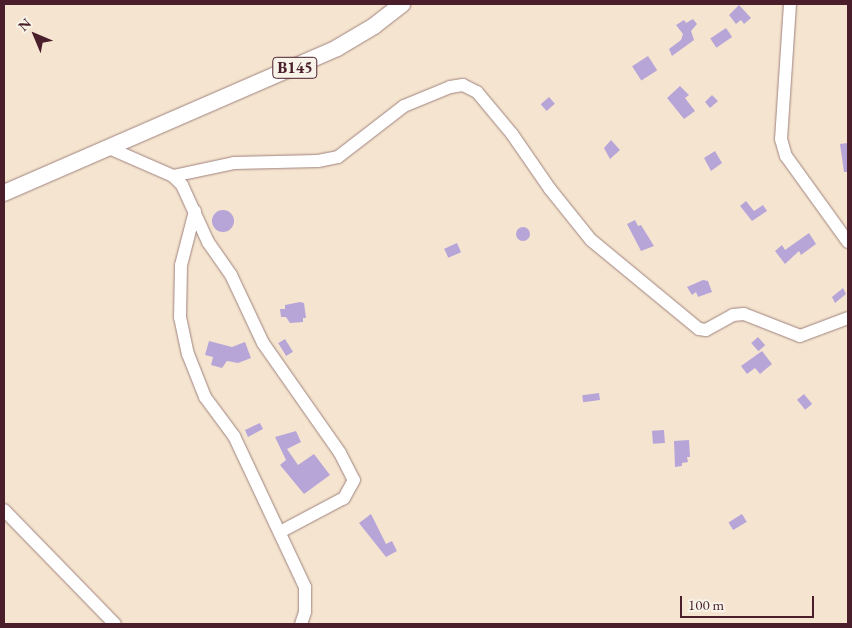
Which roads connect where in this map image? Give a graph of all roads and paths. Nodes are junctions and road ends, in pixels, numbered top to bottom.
1 (402, 4) edge
2 (790, 4) edge
3 (109, 148) junction
4 (172, 176) junction
5 (4, 193) edge
6 (195, 211) junction
7 (844, 228) edge
8 (848, 242) edge
9 (848, 318) edge
10 (4, 510) edge
11 (280, 532) junction
12 (114, 624) edge
13 (300, 624) edge

1 - 3 main road, B145
2 - 7 street
3 - 4 street
3 - 5 main road, B145
4 - 6 street
4 - 9 street
6 - 11 street
6 - 11 street
7 - 8 street
10 - 12 street
11 - 13 street

